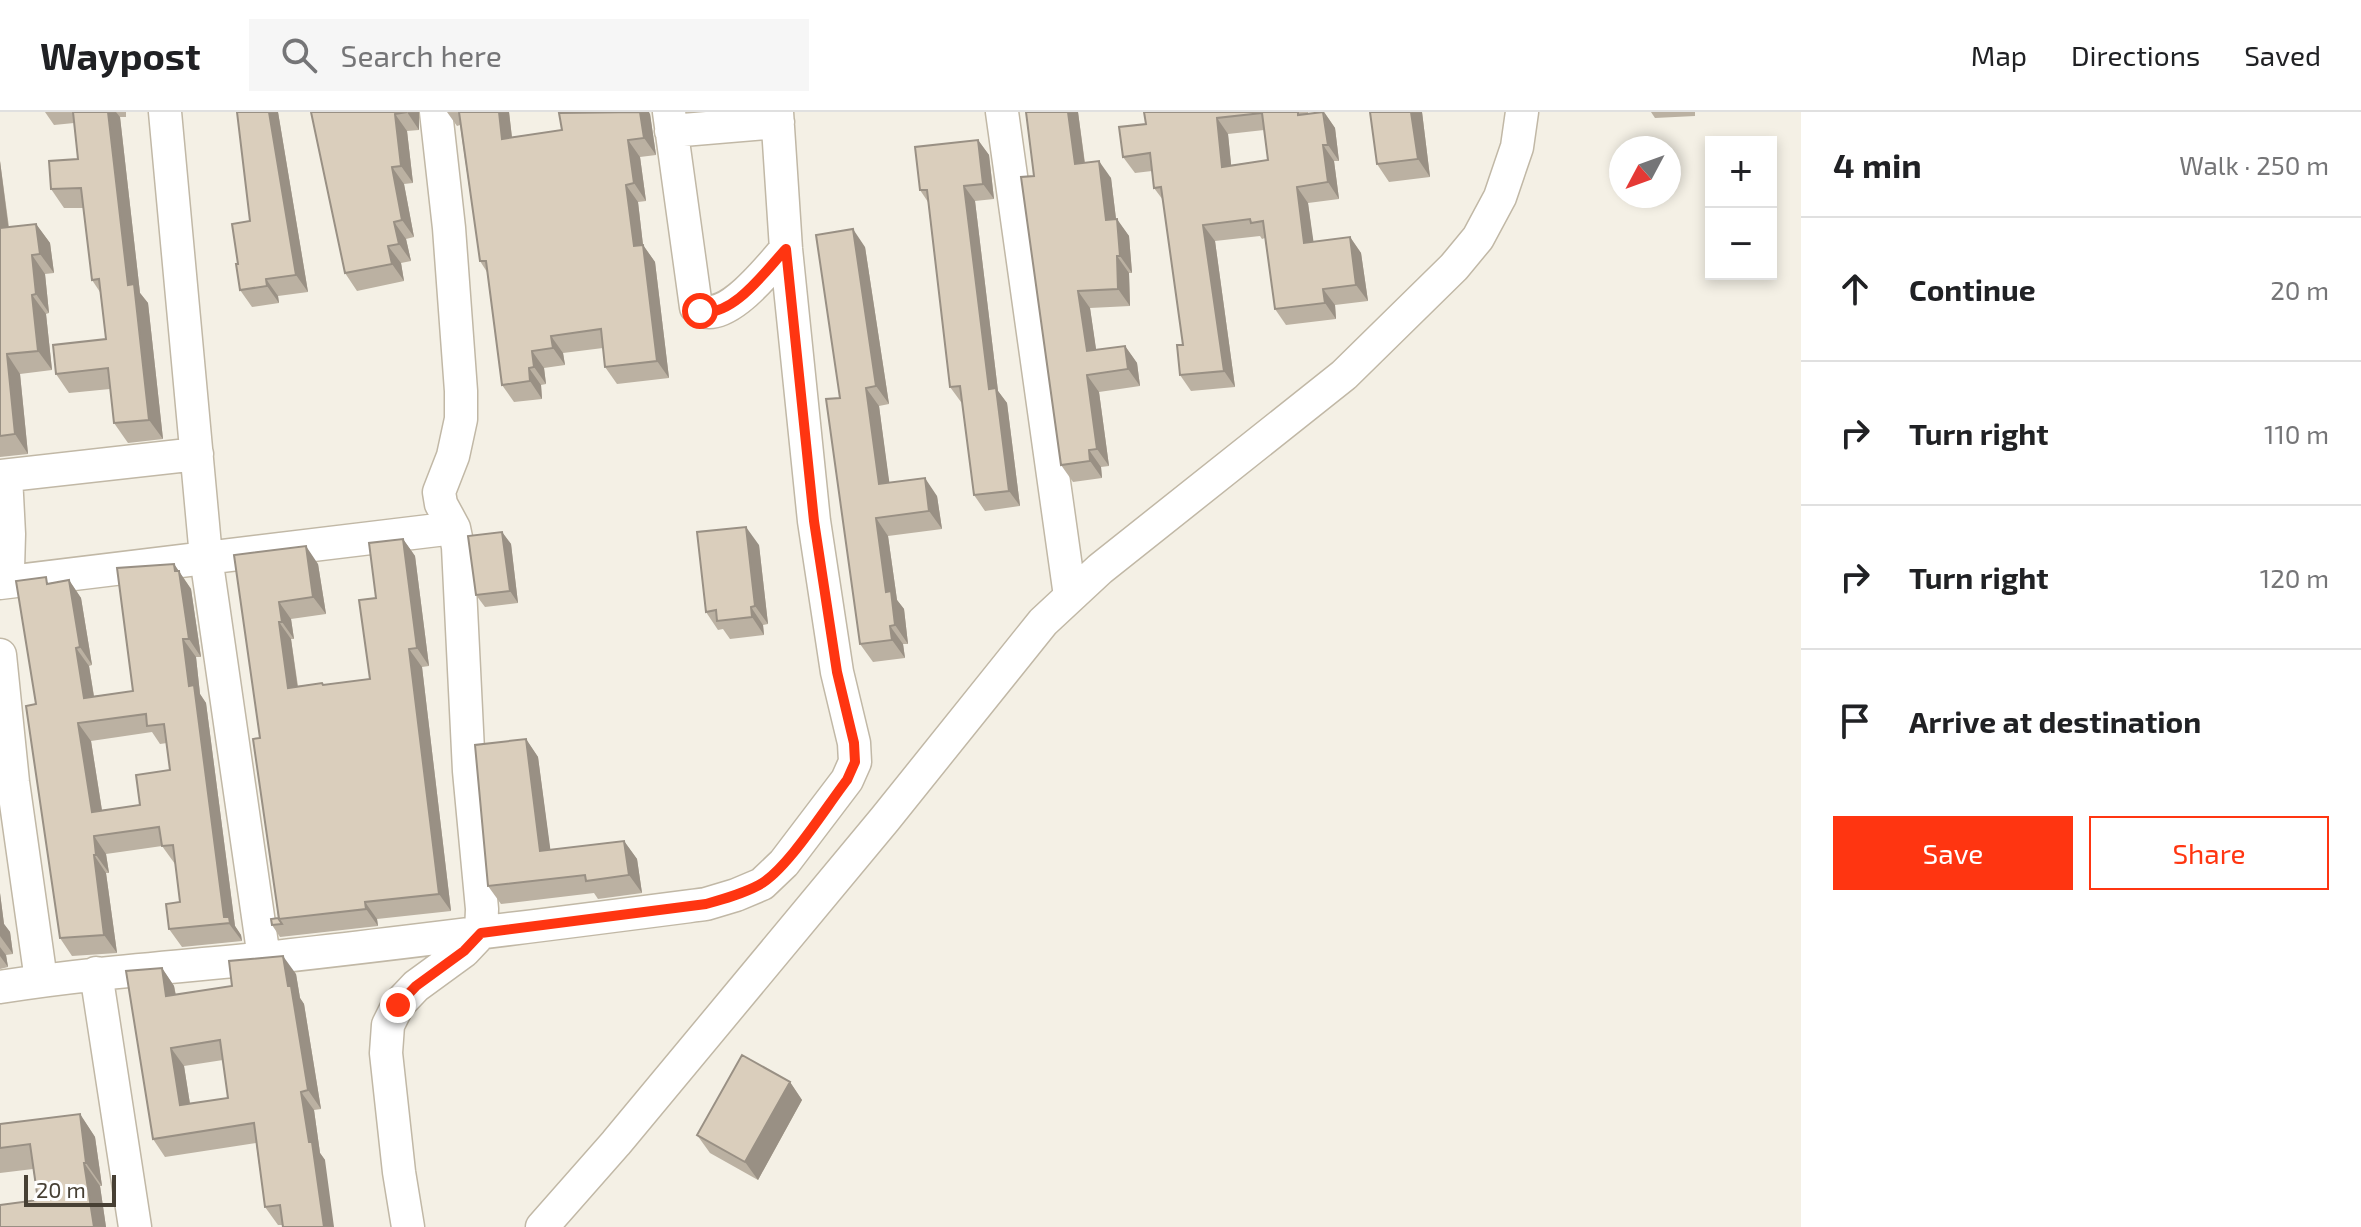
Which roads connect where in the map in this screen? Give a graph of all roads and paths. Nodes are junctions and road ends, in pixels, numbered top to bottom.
1 (165, 112) edge
2 (436, 112) edge
3 (1002, 112) edge
4 (1524, 115) edge
5 (777, 117) edge
6 (670, 121) edge
7 (786, 249) junction
8 (197, 454) junction
9 (3, 476) edge
10 (454, 528) junction
11 (206, 557) junction
12 (0, 576) edge
13 (0, 583) edge
14 (1070, 596) junction
15 (0, 655) edge
16 (7, 782) edge
17 (481, 933) junction
18 (264, 958) junction
19 (96, 973) junction
20 (41, 980) junction
21 (0, 987) edge
22 (135, 1227) edge
23 (408, 1227) edge
24 (542, 1227) edge

1 - 8 street
2 - 10 street
3 - 14 street
4 - 14 street
5 - 6 street
5 - 7 street
6 - 7 street
7 - 17 street
8 - 9 street
8 - 11 street
9 - 12 street
10 - 11 street
10 - 17 street
11 - 13 street
11 - 18 street
14 - 24 street
15 - 16 street
16 - 20 street
17 - 18 street
17 - 23 street
18 - 19 street
19 - 20 street
19 - 22 street
20 - 21 street

